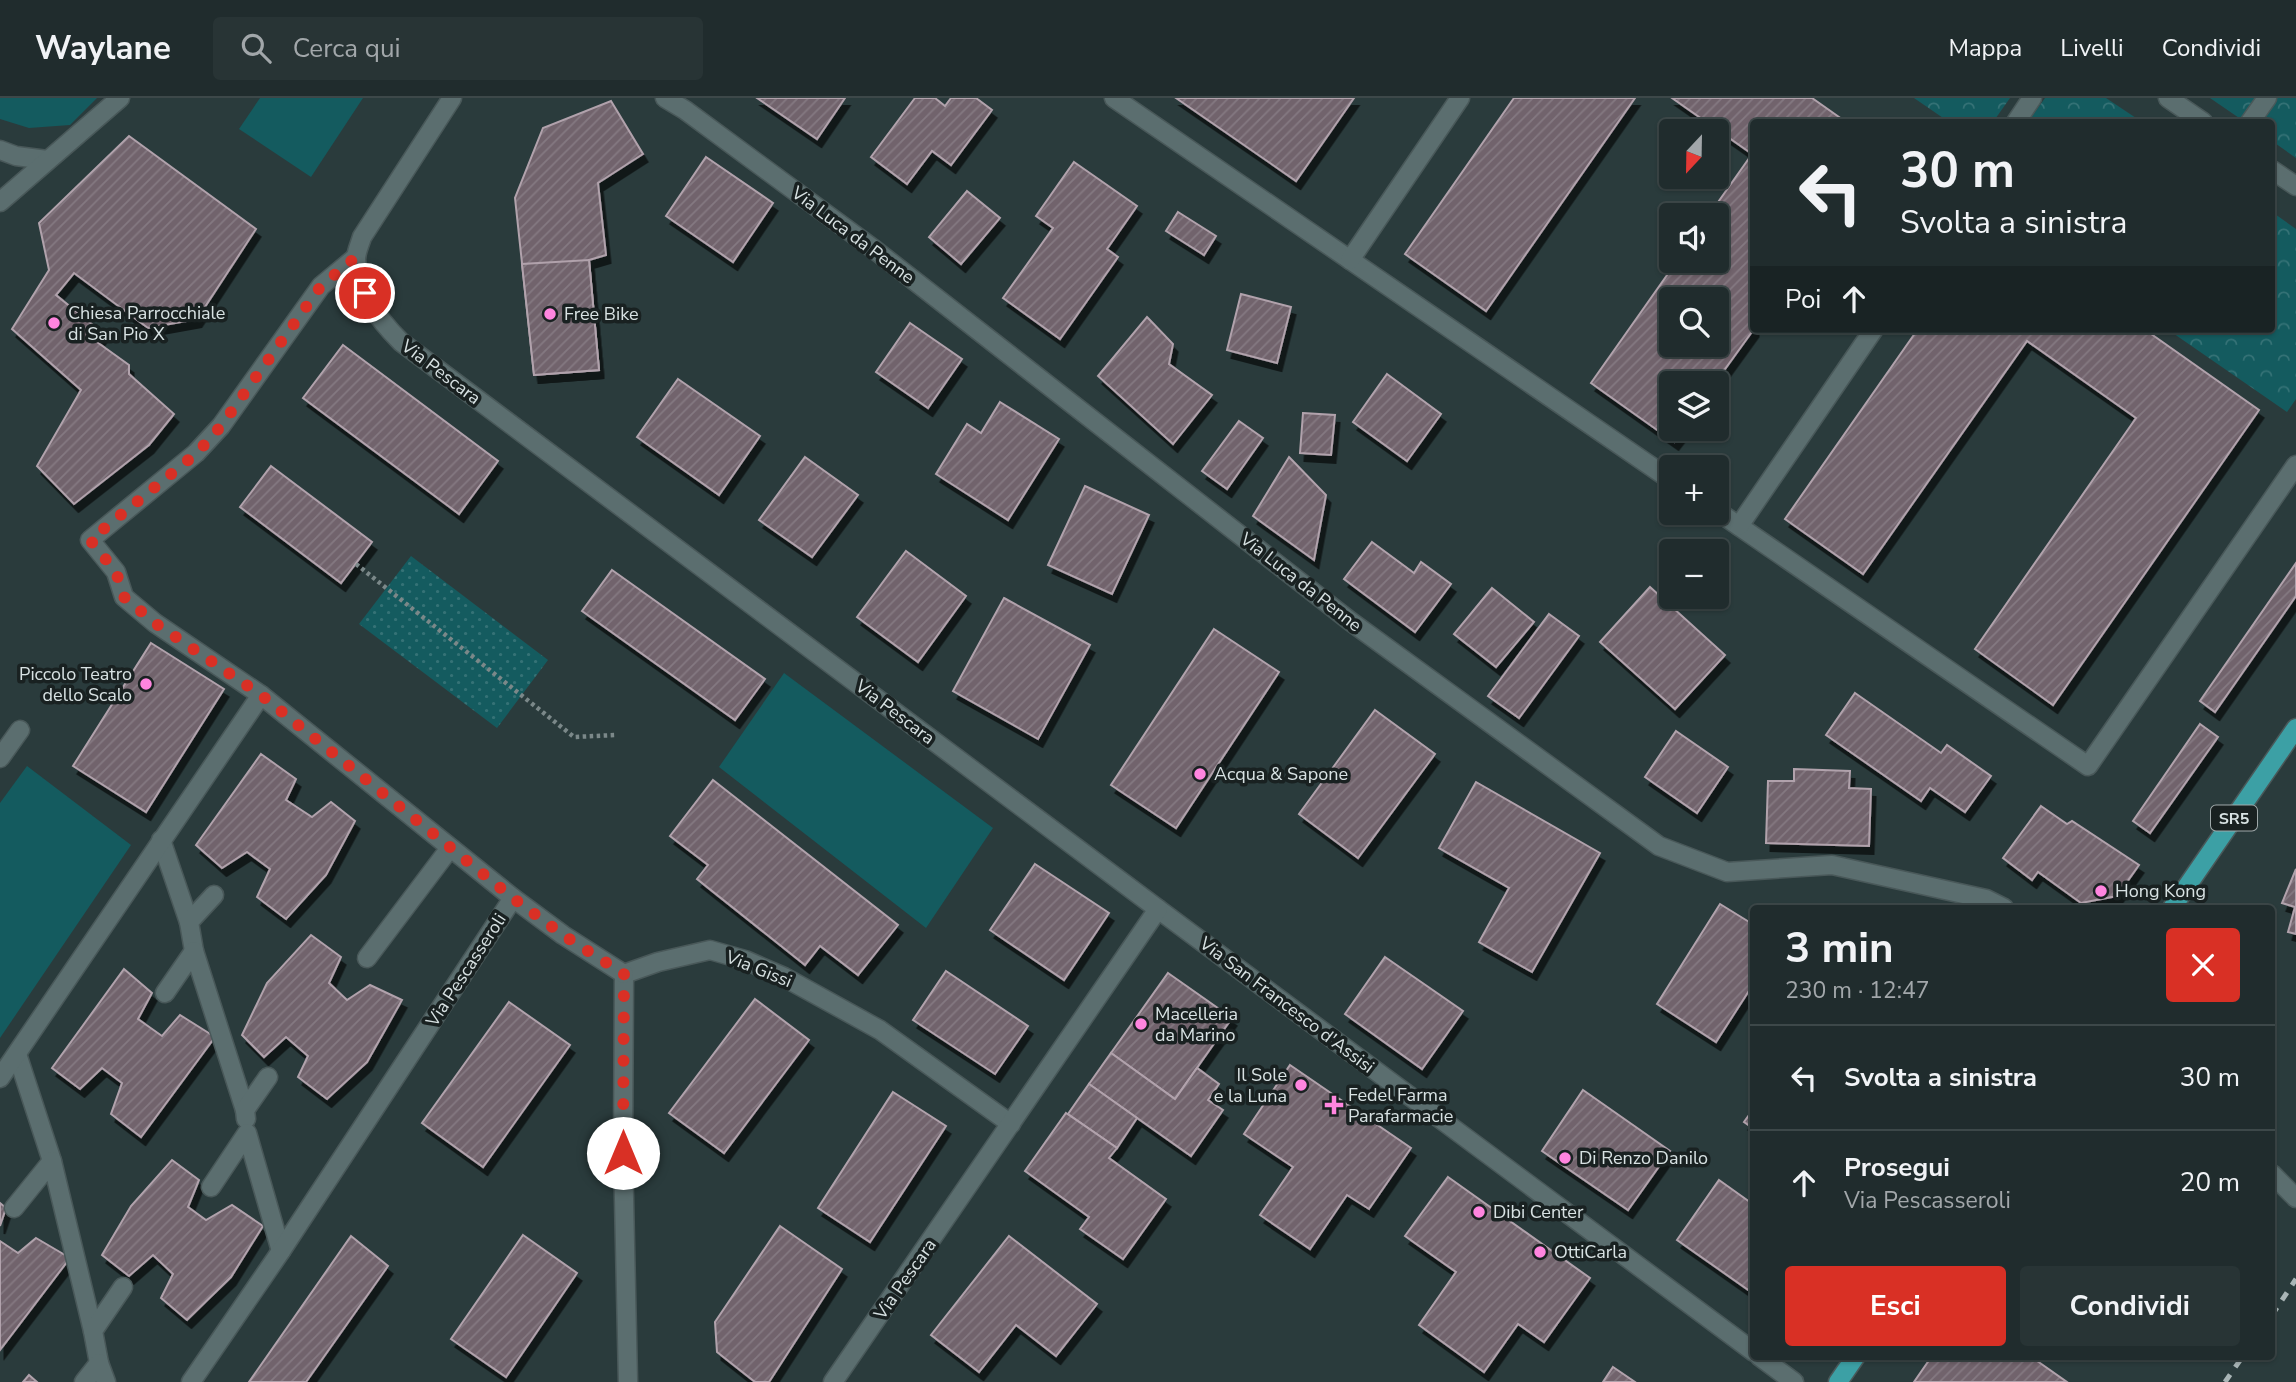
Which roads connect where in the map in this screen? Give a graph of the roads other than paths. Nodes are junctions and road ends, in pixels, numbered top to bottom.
1 (120, 98) edge
2 (452, 98) edge
3 (665, 98) edge
4 (1114, 98) edge
5 (1460, 98) edge
6 (2032, 98) edge
7 (2168, 98) edge
8 (2267, 98) edge
9 (2017, 119) edge
10 (2199, 119) edge
11 (2252, 119) edge
12 (0, 150) edge
13 (47, 160) junction
14 (2275, 172) edge
15 (2296, 186) edge
16 (0, 202) edge
17 (356, 257) junction
18 (1350, 260) junction
19 (1871, 333) edge
20 (2296, 465) edge
21 (1659, 472) edge
22 (1729, 519) edge
23 (1739, 526) junction
24 (261, 695) junction
25 (2296, 728) edge
26 (20, 730) dead end
27 (0, 758) edge
28 (161, 840) junction
29 (450, 848) junction
30 (214, 895) dead end
31 (513, 898) junction
32 (1998, 905) edge
33 (2174, 905) edge
34 (1158, 909) junction
35 (190, 922) junction
36 (194, 951) junction
37 (367, 958) dead end
38 (624, 974) junction
39 (165, 993) dead end
40 (17, 1054) junction
41 (268, 1077) dead end
42 (0, 1078) edge
43 (244, 1110) junction
44 (1011, 1125) junction
45 (247, 1133) junction
46 (52, 1161) junction
47 (2275, 1177) edge
48 (211, 1187) dead end
49 (2296, 1198) edge
50 (14, 1208) dead end
51 (281, 1251) junction
52 (123, 1287) dead end
53 (93, 1331) junction
54 (1750, 1349) edge
55 (1764, 1360) edge
56 (1853, 1360) edge
57 (99, 1363) junction
58 (84, 1382) edge
59 (106, 1382) edge
60 (191, 1382) edge
61 (628, 1382) edge
62 (833, 1382) edge
63 (1794, 1382) edge
64 (1838, 1382) edge

1 - 13 street
2 - 17 street
3 - 32 street, Via Luca da Penne
4 - 18 street
5 - 18 street
6 - 9 street
7 - 10 street
8 - 11 street
12 - 13 street
13 - 16 street
14 - 15 street
17 - 24 street, Via Pescasseroli
17 - 34 street, Via Pescara
18 - 21 street
19 - 23 street
20 - 23 street
22 - 23 street
24 - 28 street
24 - 29 street, Via Pescasseroli
25 - 33 main road, SR5
26 - 27 street
28 - 35 street
28 - 40 street
29 - 31 street, Via Pescasseroli
29 - 37 street
30 - 35 street
31 - 38 street
31 - 51 street, Via Pescasseroli
34 - 44 street, Via Pescara
34 - 54 street, Via San Francesco d'Assisi
35 - 36 street
36 - 39 street
36 - 43 street
38 - 44 street, Via Gissi
38 - 61 street
40 - 42 street
40 - 46 street
41 - 43 street
43 - 45 street
44 - 62 street, Via Pescara
45 - 48 street
45 - 51 street
46 - 50 street
46 - 53 street
47 - 49 street
51 - 60 street, Via Pescasseroli
52 - 53 street
53 - 57 street
55 - 63 street
56 - 64 main road
57 - 58 street
57 - 59 street

